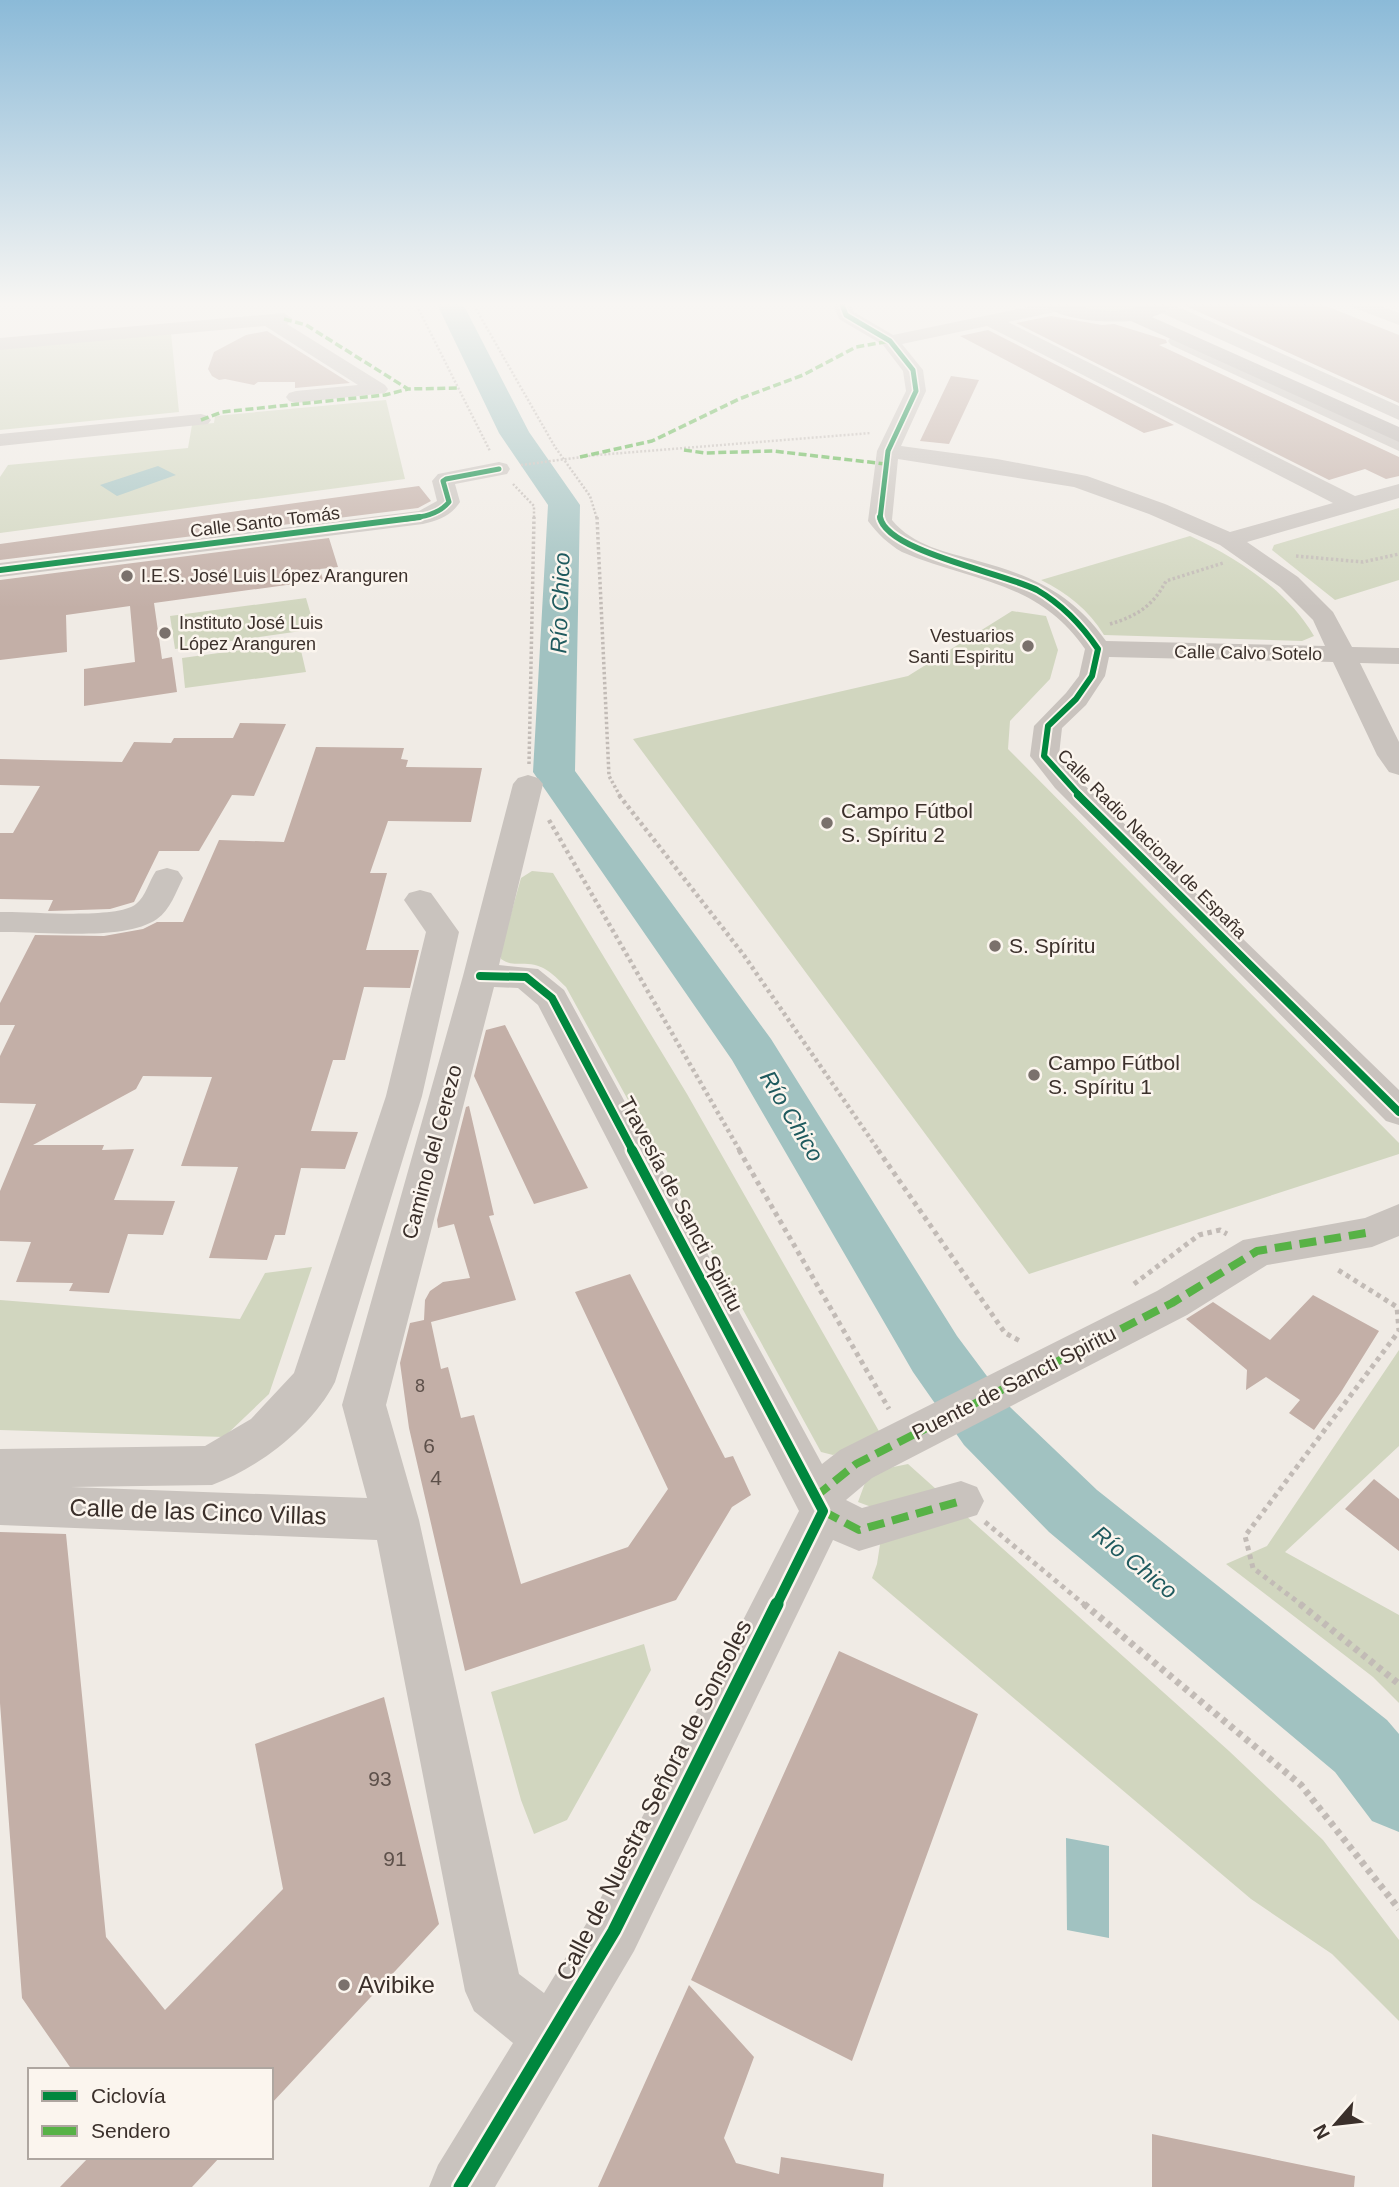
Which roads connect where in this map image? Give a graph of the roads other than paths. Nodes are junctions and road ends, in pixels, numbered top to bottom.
1 (910, 404) edge
2 (1155, 404) edge
3 (1322, 404) edge
4 (1336, 404) edge
5 (1355, 404) edge
6 (1375, 404) edge
7 (1399, 414) edge
8 (201, 420) dead end
9 (1399, 424) edge
10 (1399, 435) edge
11 (0, 440) edge
12 (892, 443) junction
13 (1399, 445) edge
14 (499, 469) road end
15 (1399, 491) edge
16 (1353, 504) junction
17 (1235, 545) junction
18 (0, 570) edge
19 (1091, 637) junction
20 (1344, 655) junction
21 (1399, 656) edge
22 (1399, 765) edge
23 (528, 784) road end
24 (167, 878) dead end
25 (420, 900) dead end
26 (1, 934) edge
27 (480, 976) junction
28 (1399, 1112) edge
29 (1385, 1226) edge
30 (0, 1469) edge
31 (961, 1501) road end
32 (819, 1504) junction
33 (0, 1505) edge
34 (396, 1520) junction
35 (551, 2035) junction
36 (460, 2187) edge

1 - 12 street
2 - 16 street
3 - 13 street
4 - 10 main road
5 - 9 main road
6 - 7 street
8 - 11 street
12 - 17 street
12 - 19 street
14 - 18 street, Calle Santo Tomás
15 - 16 street
16 - 17 street
17 - 20 street
19 - 20 street, Calle Calvo Sotelo
19 - 28 street, Calle Radio Nacional de España
20 - 21 street, Calle Calvo Sotelo
20 - 22 street
23 - 27 street, Camino del Cerezo
24 - 26 street
25 - 30 street
27 - 32 street, Travesía de Sancti Spiritu
27 - 34 street, Camino del Cerezo
29 - 32 street, Puente de Sancti Spiritu
31 - 32 street
32 - 35 street, Calle de Nuestra Señora de Sonsoles
33 - 34 street, Calle de las Cinco Villas
34 - 35 street
35 - 36 street, Calle de Nuestra Señora de Sonsoles

